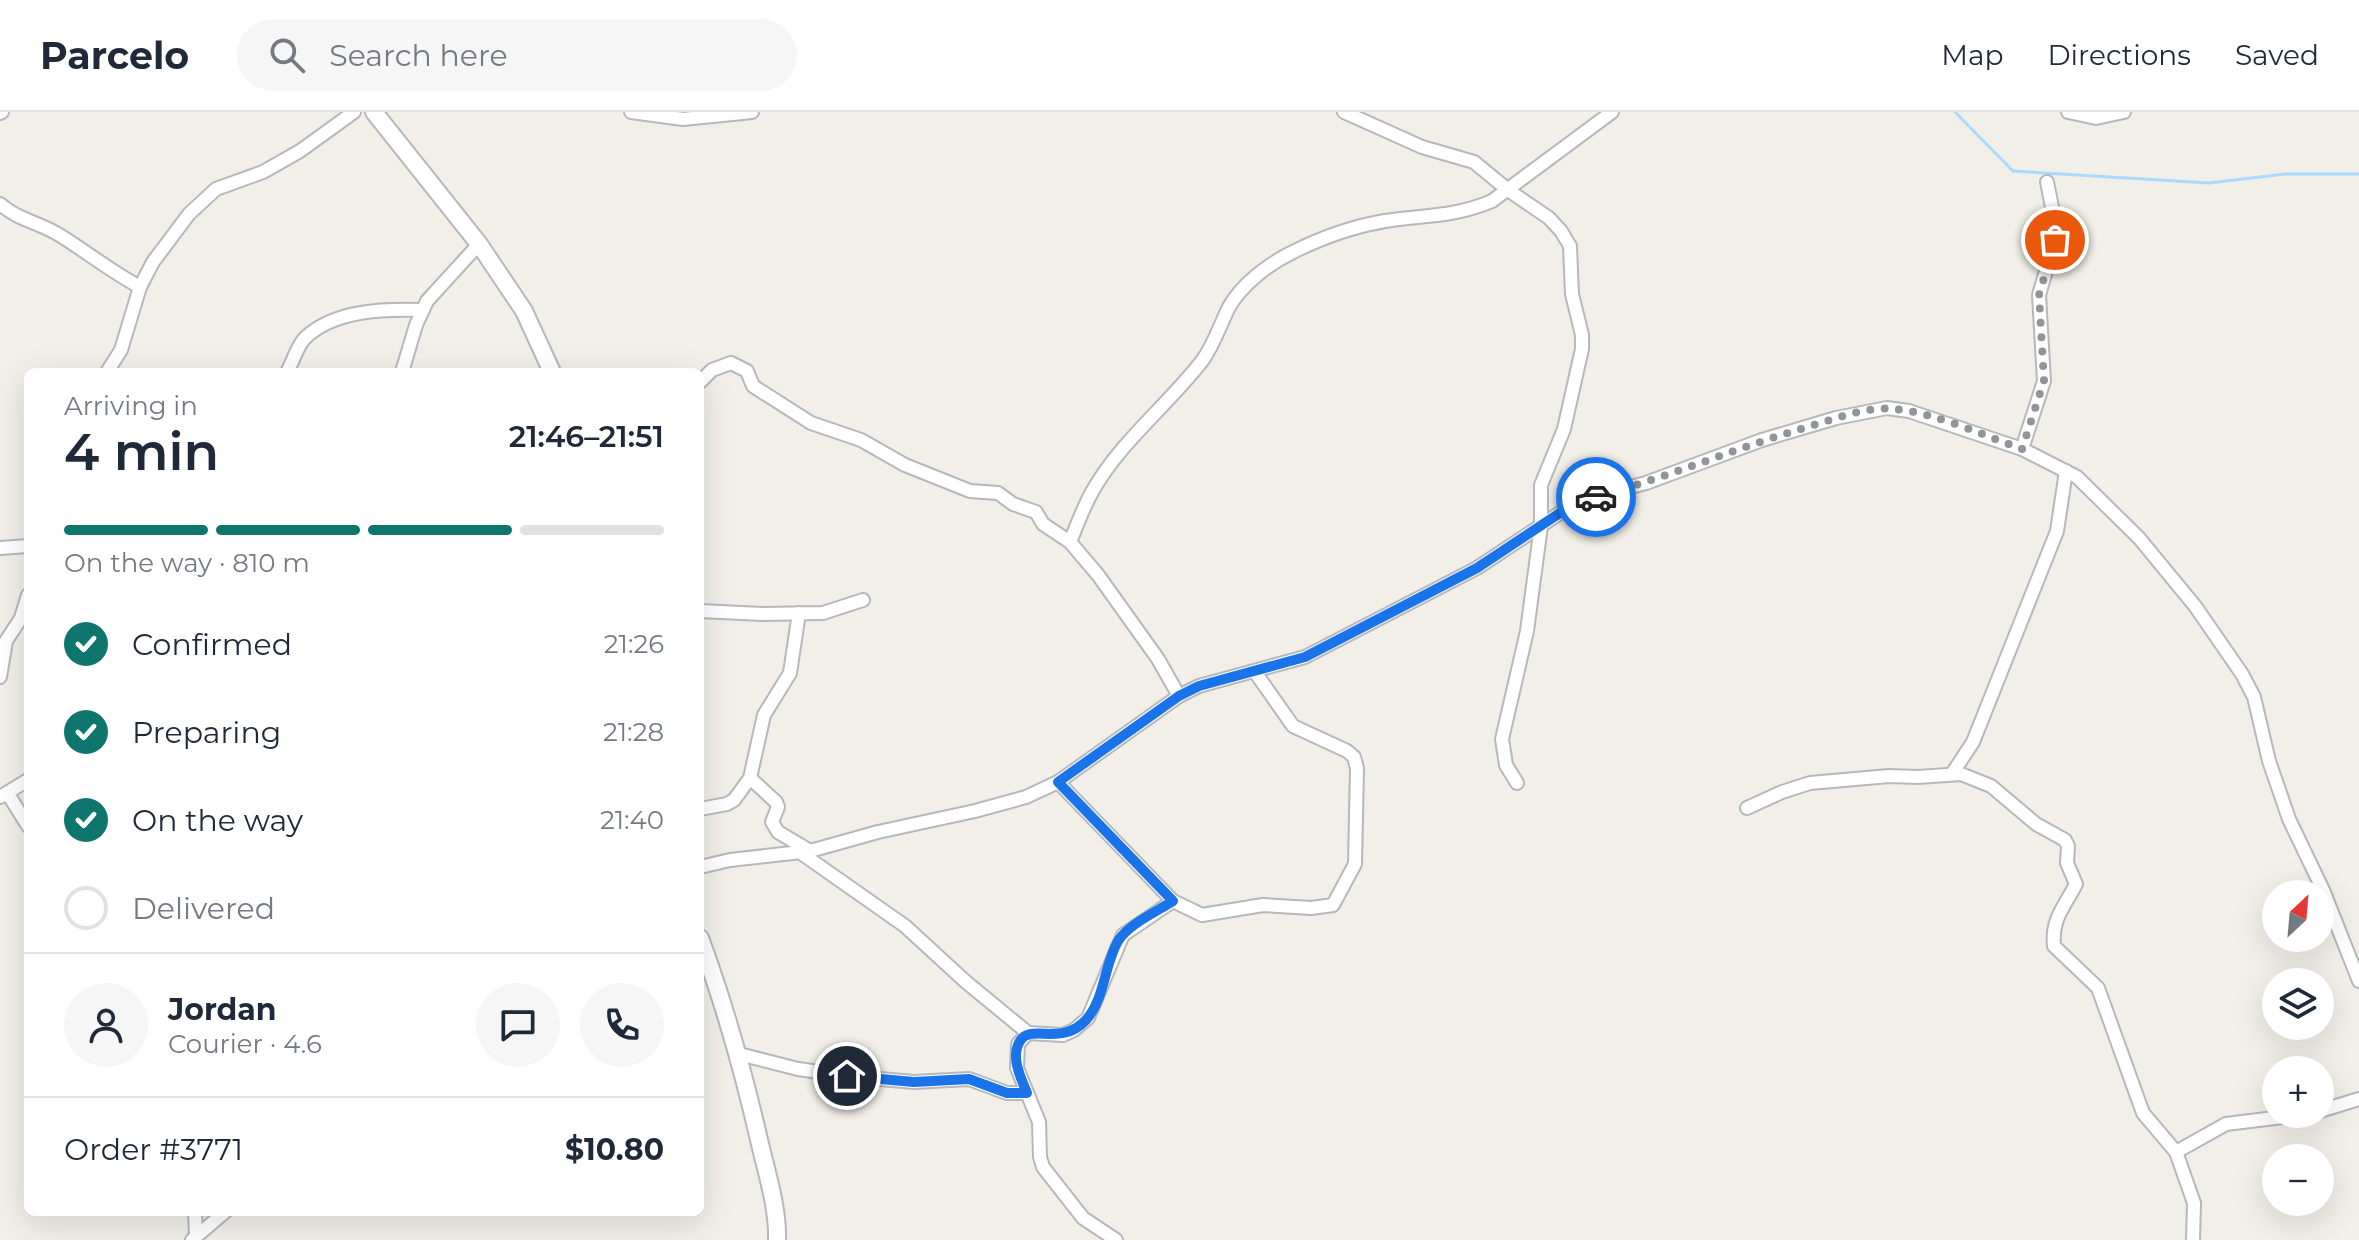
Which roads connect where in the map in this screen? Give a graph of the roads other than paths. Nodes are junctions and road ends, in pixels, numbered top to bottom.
1 (354, 112) edge
2 (374, 112) edge
3 (631, 112) edge
4 (752, 112) edge
5 (1344, 112) edge
6 (1612, 112) edge
7 (2068, 112) edge
8 (2124, 112) edge
9 (2047, 182) dead end
10 (1508, 190) junction
11 (0, 204) edge
12 (479, 244) junction
13 (140, 287) junction
14 (421, 310) junction
15 (110, 368) edge
16 (289, 368) edge
17 (403, 368) edge
18 (550, 368) edge
19 (704, 378) edge
20 (2022, 449) junction
21 (2066, 471) junction
22 (1541, 526) junction
23 (1070, 542) junction
24 (24, 546) edge
25 (0, 548) edge
26 (863, 600) dead end
27 (24, 608) edge
28 (704, 611) edge
29 (799, 613) junction
30 (3, 636) edge
31 (1255, 672) junction
32 (0, 677) edge
33 (1179, 696) junction
34 (1952, 774) junction
35 (750, 778) junction
36 (1058, 782) junction
37 (24, 783) edge
38 (1517, 783) dead end
39 (4, 796) edge
40 (704, 808) edge
41 (1747, 808) dead end
42 (24, 821) edge
43 (805, 852) junction
44 (704, 866) edge
45 (1173, 901) junction
46 (704, 949) edge
47 (2359, 981) edge
48 (1028, 1033) junction
49 (739, 1054) junction
50 (1027, 1093) junction
51 (2359, 1099) edge
52 (2334, 1107) edge
53 (2262, 1120) edge
54 (2176, 1152) junction
55 (195, 1216) edge
56 (220, 1216) edge
57 (779, 1237) edge
58 (194, 1239) edge
59 (1116, 1240) edge
60 (2193, 1240) edge

1 - 13 street
2 - 12 street
3 - 4 street
5 - 10 street
6 - 10 street
7 - 8 street
9 - 20 street
10 - 22 street
10 - 23 street
11 - 13 street
12 - 14 street
12 - 18 street
13 - 15 street
14 - 16 street
14 - 17 street
19 - 23 street
20 - 21 street
20 - 22 street
21 - 34 street
21 - 47 street
22 - 31 street
22 - 38 street
23 - 33 street
24 - 25 street
26 - 29 street
27 - 30 street
28 - 29 street
29 - 35 street
30 - 32 street
31 - 33 street
31 - 45 street
33 - 36 street
34 - 41 street
34 - 54 street
35 - 40 street
35 - 43 street
36 - 43 street
36 - 45 street
37 - 39 street
39 - 42 street
43 - 44 street
43 - 48 street
45 - 48 street
46 - 49 street
48 - 50 street
49 - 50 street
49 - 57 street
50 - 59 street
51 - 52 street
53 - 54 street
54 - 60 street
55 - 58 street
56 - 58 street

